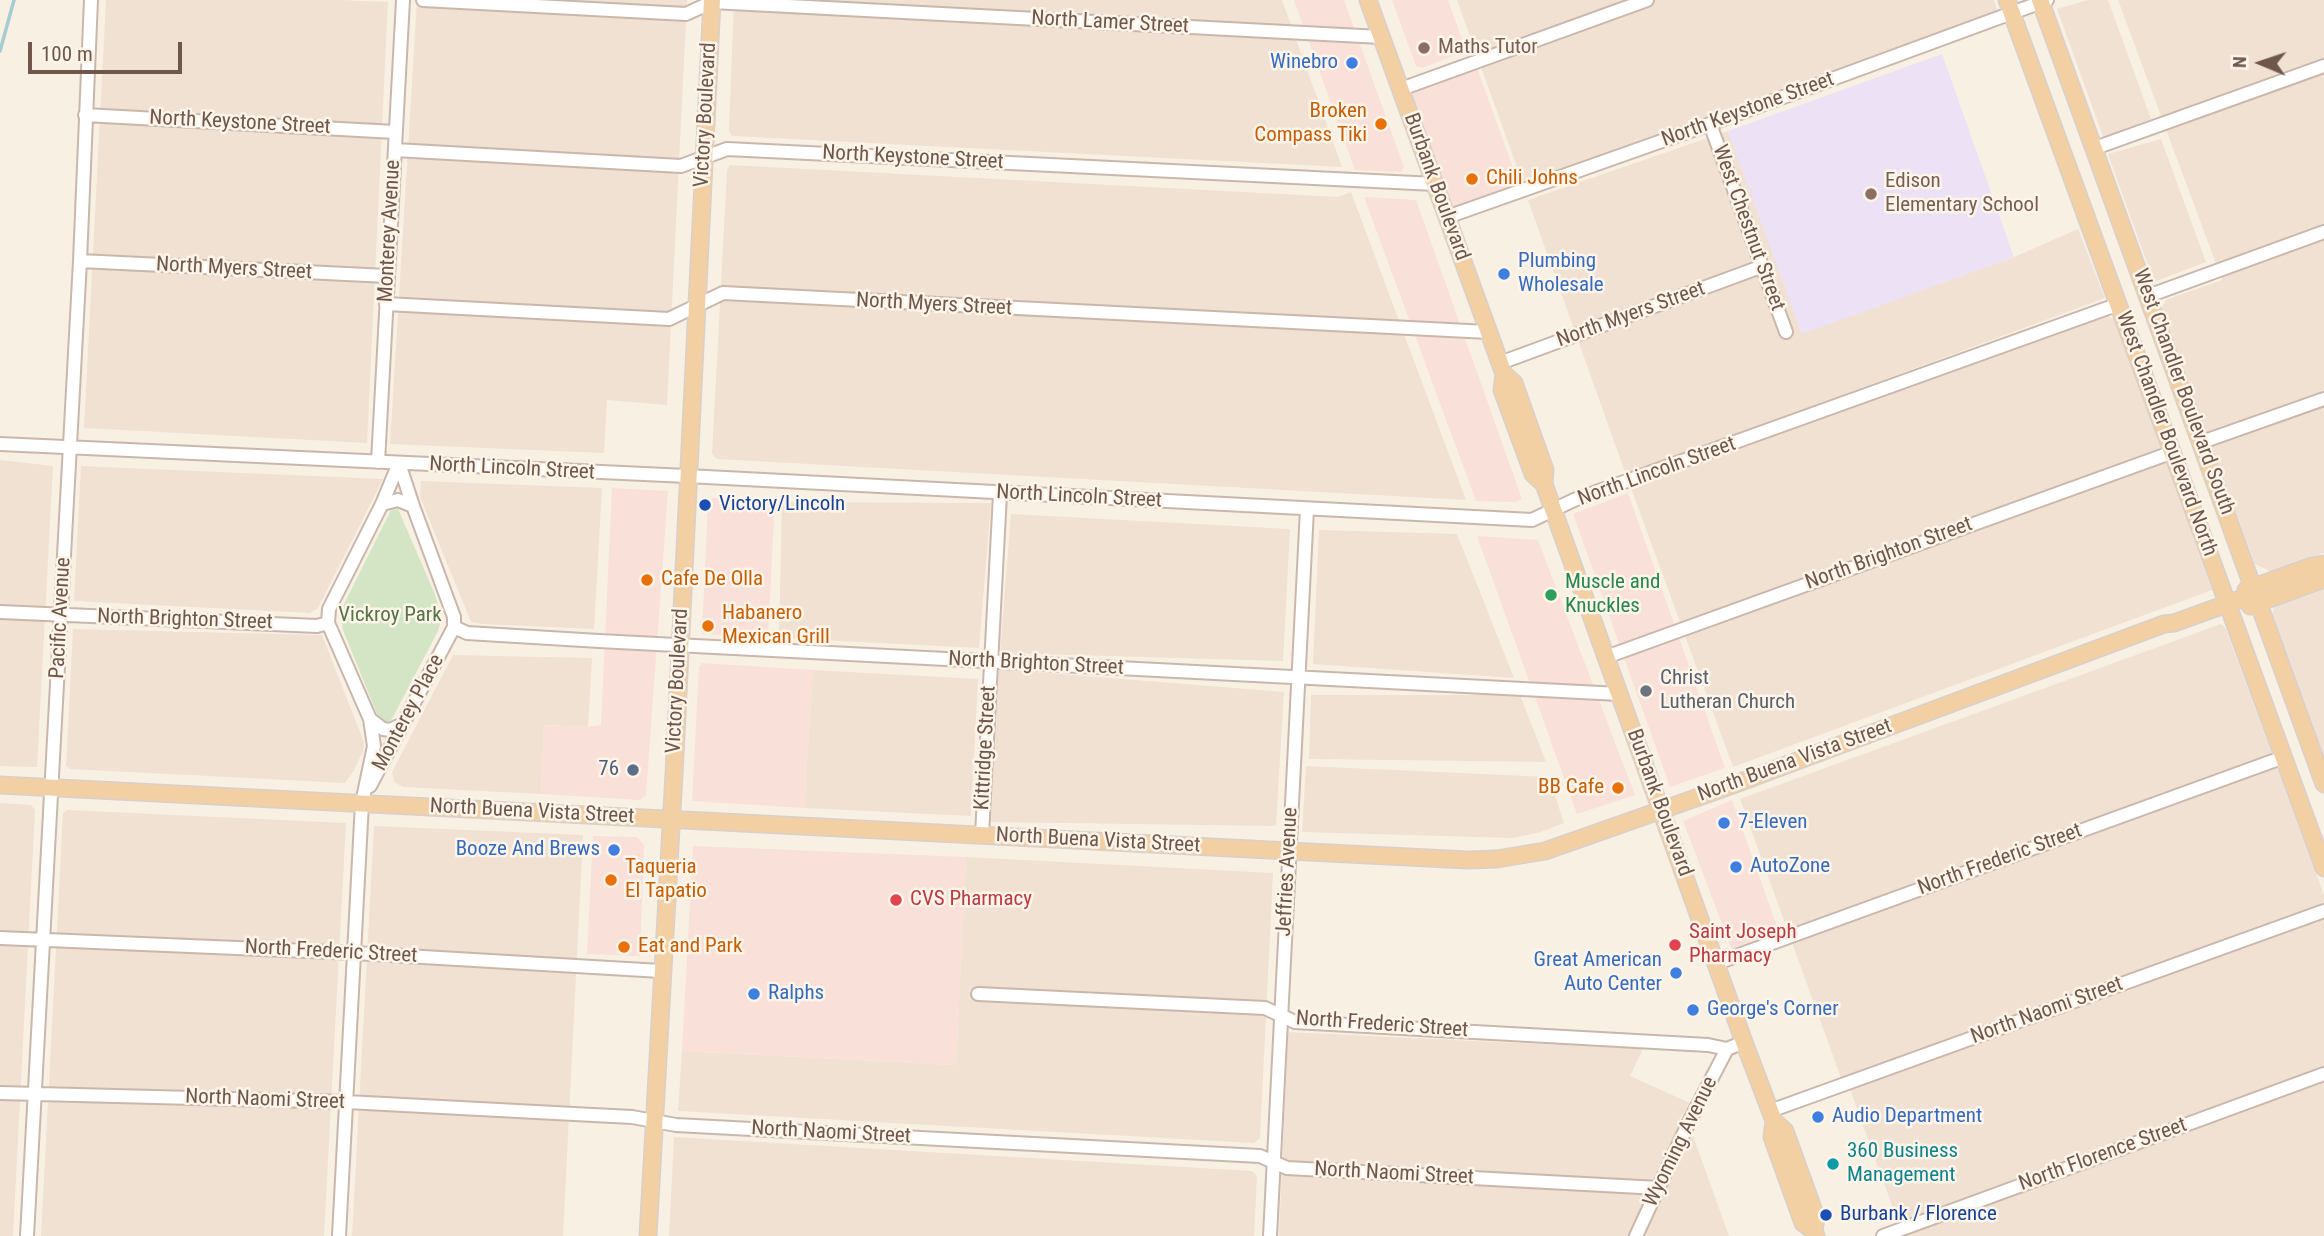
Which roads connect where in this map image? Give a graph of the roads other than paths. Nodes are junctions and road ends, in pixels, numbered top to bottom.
1 (91, 0) edge
2 (403, 0) edge
3 (423, 0) edge
4 (1368, 0) edge
5 (1647, 0) edge
6 (712, 1) edge
7 (2043, 1) edge
8 (2010, 6) edge
9 (1381, 37) junction
10 (2324, 66) edge
11 (1401, 89) junction
12 (85, 115) junction
13 (1710, 124) junction
14 (396, 132) junction
15 (2095, 148) junction
16 (395, 150) junction
17 (704, 157) junction
18 (1435, 184) junction
19 (1447, 217) junction
20 (2324, 232) edge
21 (80, 261) junction
22 (1763, 266) junction
23 (387, 276) junction
24 (2148, 296) junction
25 (386, 304) junction
26 (2119, 304) junction
27 (696, 307) junction
28 (1488, 332) junction
29 (1786, 332) dead end
30 (1502, 369) junction
31 (2324, 399) edge
32 (2202, 442) junction
33 (0, 444) edge
34 (71, 447) junction
35 (2173, 452) junction
36 (378, 462) junction
37 (399, 463) junction
38 (687, 476) junction
39 (1000, 494) junction
40 (382, 504) junction
41 (413, 506) junction
42 (1307, 509) junction
43 (1553, 510) junction
44 (2324, 564) edge
45 (2324, 570) edge
46 (2324, 579) edge
47 (2257, 596) junction
48 (2227, 605) junction
49 (0, 612) edge
50 (62, 615) junction
51 (328, 623) junction
52 (454, 627) junction
53 (680, 645) junction
54 (1606, 657) junction
55 (990, 662) junction
56 (1298, 677) junction
57 (1619, 694) junction
58 (370, 719) junction
59 (402, 724) junction
60 (2317, 745) edge
61 (2284, 757) junction
62 (2324, 784) edge
63 (0, 785) edge
64 (52, 788) junction
65 (362, 803) junction
66 (1661, 809) junction
67 (671, 820) junction
68 (982, 835) junction
69 (1289, 851) junction
70 (2324, 868) edge
71 (2324, 911) edge
72 (0, 938) edge
73 (43, 941) junction
74 (355, 953) junction
75 (1717, 963) junction
76 (661, 971) junction
77 (978, 994) dead end
78 (1280, 1015) junction
79 (1744, 1042) junction
80 (1727, 1049) junction
81 (2324, 1074) edge
82 (0, 1093) edge
83 (35, 1094) junction
84 (347, 1102) junction
85 (1772, 1116) junction
86 (653, 1120) junction
87 (1274, 1162) junction
88 (1659, 1188) junction
89 (1815, 1234) edge
90 (27, 1236) edge
91 (339, 1236) edge
92 (648, 1236) edge
93 (1270, 1236) edge
94 (1636, 1236) edge
95 (1883, 1236) edge

1 - 12 street, Pacific Avenue
2 - 14 street, Monterey Avenue
3 - 6 street, North Lamer Street
4 - 9 main road, Burbank Boulevard
5 - 11 street
6 - 9 street, North Lamer Street
6 - 17 main road, Victory Boulevard
7 - 8 street, North Keystone Street
7 - 15 main road, West Chandler Boulevard South
8 - 13 street, North Keystone Street
8 - 26 main road, West Chandler Boulevard North
9 - 11 main road, Burbank Boulevard
10 - 15 street
11 - 18 main road, Burbank Boulevard
12 - 14 street, North Keystone Street
12 - 21 street, Pacific Avenue
13 - 19 street, North Keystone Street
13 - 22 street, West Chestnut Street
14 - 16 street, Monterey Avenue
15 - 24 main road, West Chandler Boulevard South
16 - 17 street, North Keystone Street
16 - 23 street, Monterey Avenue
17 - 18 street, North Keystone Street
17 - 27 main road, Victory Boulevard
18 - 19 main road, Burbank Boulevard
19 - 28 main road, Burbank Boulevard
20 - 24 street
21 - 23 street, North Myers Street
21 - 34 street, Pacific Avenue
22 - 29 street, West Chestnut Street
22 - 30 street, North Myers Street
23 - 25 street, Monterey Avenue
24 - 32 main road, West Chandler Boulevard South
25 - 27 street, North Myers Street
25 - 36 street, Monterey Avenue
26 - 35 main road, West Chandler Boulevard North
26 - 43 street, North Lincoln Street
27 - 28 street, North Myers Street
27 - 38 main road, Victory Boulevard
28 - 30 main road, Burbank Boulevard
30 - 43 main road, Burbank Boulevard
31 - 32 street
32 - 47 main road, West Chandler Boulevard South
33 - 34 street, North Lincoln Street
34 - 36 street, North Lincoln Street
34 - 50 street, Pacific Avenue
35 - 48 main road, West Chandler Boulevard North
35 - 54 street, North Brighton Street
36 - 37 street, North Lincoln Street
37 - 38 street, North Lincoln Street
37 - 40 street
37 - 41 street
38 - 39 street, North Lincoln Street
38 - 53 main road, Victory Boulevard
39 - 42 street, North Lincoln Street
39 - 55 street, Kittridge Street
40 - 41 street
40 - 51 street
41 - 52 street
42 - 43 street, North Lincoln Street
42 - 56 street, Jeffries Avenue
43 - 54 main road, Burbank Boulevard
44 - 47 main road, North Buena Vista Street
45 - 47 main road
46 - 47 main road, North Buena Vista Street
47 - 48 main road, North Buena Vista Street
47 - 60 main road, West Chandler Boulevard South
48 - 61 main road, West Chandler Boulevard North
48 - 66 main road, North Buena Vista Street
49 - 50 street, North Brighton Street
50 - 51 street, North Brighton Street
50 - 64 street, Pacific Avenue
51 - 58 street
52 - 53 street, North Brighton Street
52 - 59 street, Monterey Place
53 - 55 street, North Brighton Street
53 - 67 main road, Victory Boulevard
54 - 57 main road, Burbank Boulevard
55 - 56 street, North Brighton Street
55 - 68 street, Kittridge Street
56 - 57 street, North Brighton Street
56 - 69 street, Jeffries Avenue
57 - 66 main road, Burbank Boulevard
58 - 59 street
58 - 65 street
59 - 65 street, Monterey Place
60 - 62 main road, West Chandler Boulevard South
61 - 70 main road, West Chandler Boulevard North
61 - 75 street, North Frederic Street
63 - 64 main road, North Buena Vista Street
64 - 65 main road, North Buena Vista Street
64 - 73 street, Pacific Avenue
65 - 67 main road, North Buena Vista Street
65 - 74 street
66 - 69 main road, North Buena Vista Street
66 - 75 main road, Burbank Boulevard
67 - 68 main road, North Buena Vista Street
67 - 76 main road, Victory Boulevard
68 - 69 main road, North Buena Vista Street
69 - 78 street, Jeffries Avenue
71 - 85 street, North Naomi Street
72 - 73 street, North Frederic Street
73 - 74 street, North Frederic Street
73 - 83 street, Pacific Avenue
74 - 76 street, North Frederic Street
74 - 84 street
75 - 79 main road, Burbank Boulevard
76 - 86 main road, Victory Boulevard
77 - 78 street, North Frederic Street
78 - 80 street, North Frederic Street
78 - 87 street, Jeffries Avenue
79 - 80 street, North Frederic Street
79 - 85 main road, Burbank Boulevard
80 - 88 street, Wyoming Avenue
81 - 95 street, North Florence Street
82 - 83 street, North Naomi Street
83 - 84 street, North Naomi Street
83 - 90 street, Pacific Avenue
84 - 86 street, North Naomi Street
84 - 91 street
85 - 89 main road, Burbank Boulevard
86 - 87 street, North Naomi Street
86 - 92 main road, Victory Boulevard
87 - 88 street, North Naomi Street
87 - 93 street, Jeffries Avenue
88 - 94 street, Wyoming Avenue

